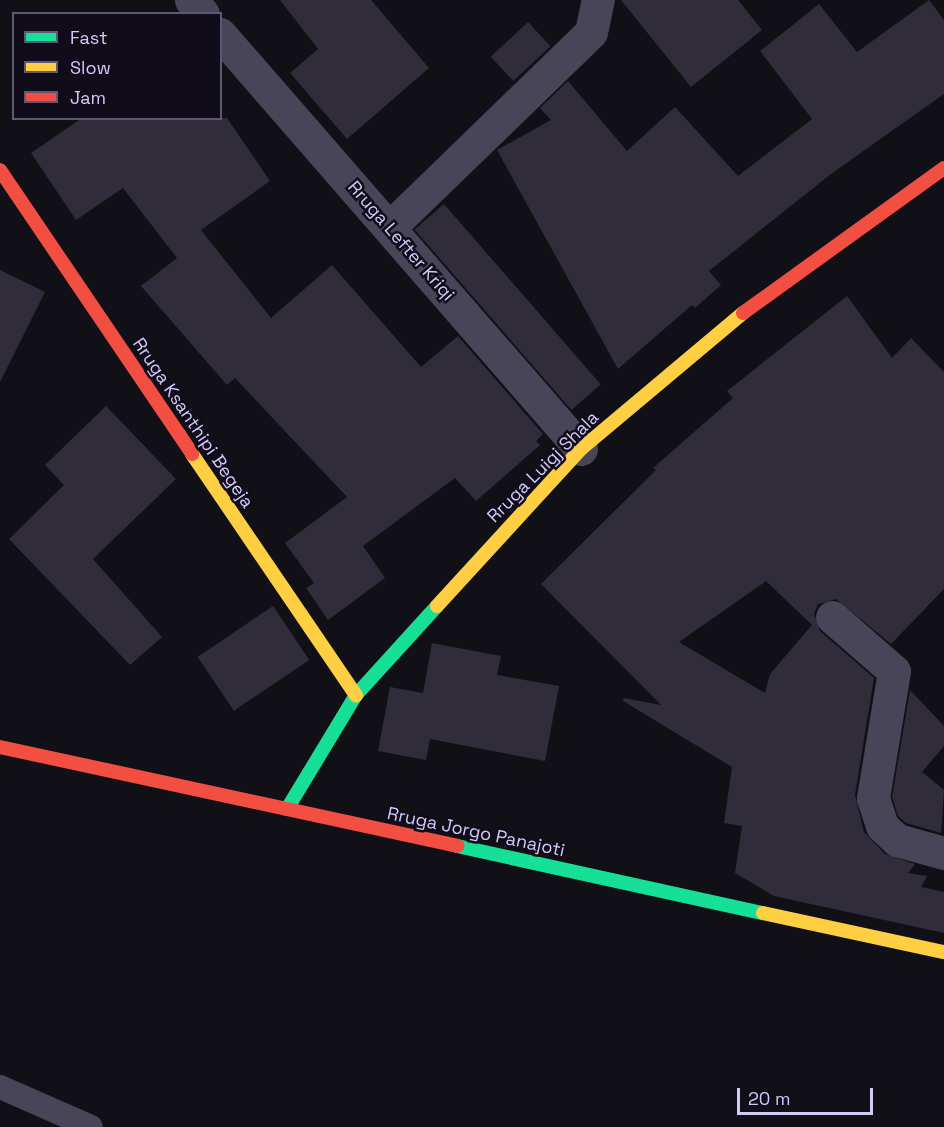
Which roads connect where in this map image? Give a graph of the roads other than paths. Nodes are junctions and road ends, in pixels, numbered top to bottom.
1 (191, 0) edge
2 (598, 0) edge
3 (201, 12) edge
4 (222, 36) edge
5 (944, 168) edge
6 (0, 170) edge
7 (389, 228) junction
8 (581, 449) junction
9 (832, 617) dead end
10 (356, 695) junction
11 (0, 747) edge
12 (287, 809) junction
13 (944, 853) edge
14 (944, 952) edge
15 (0, 1087) edge
16 (91, 1127) edge

1 - 3 street
2 - 7 street
4 - 7 street, Rruga Lefter Kriqi
5 - 8 street, Rruga Luigj Shala
6 - 10 street, Rruga Ksanthipi Begeja
7 - 8 street, Rruga Lefter Kriqi
8 - 10 street, Rruga Luigj Shala
9 - 13 street
10 - 12 street, Rruga Luigj Shala
11 - 12 street, Rruga Jorgo Panajoti
12 - 14 street, Rruga Jorgo Panajoti
15 - 16 lane

